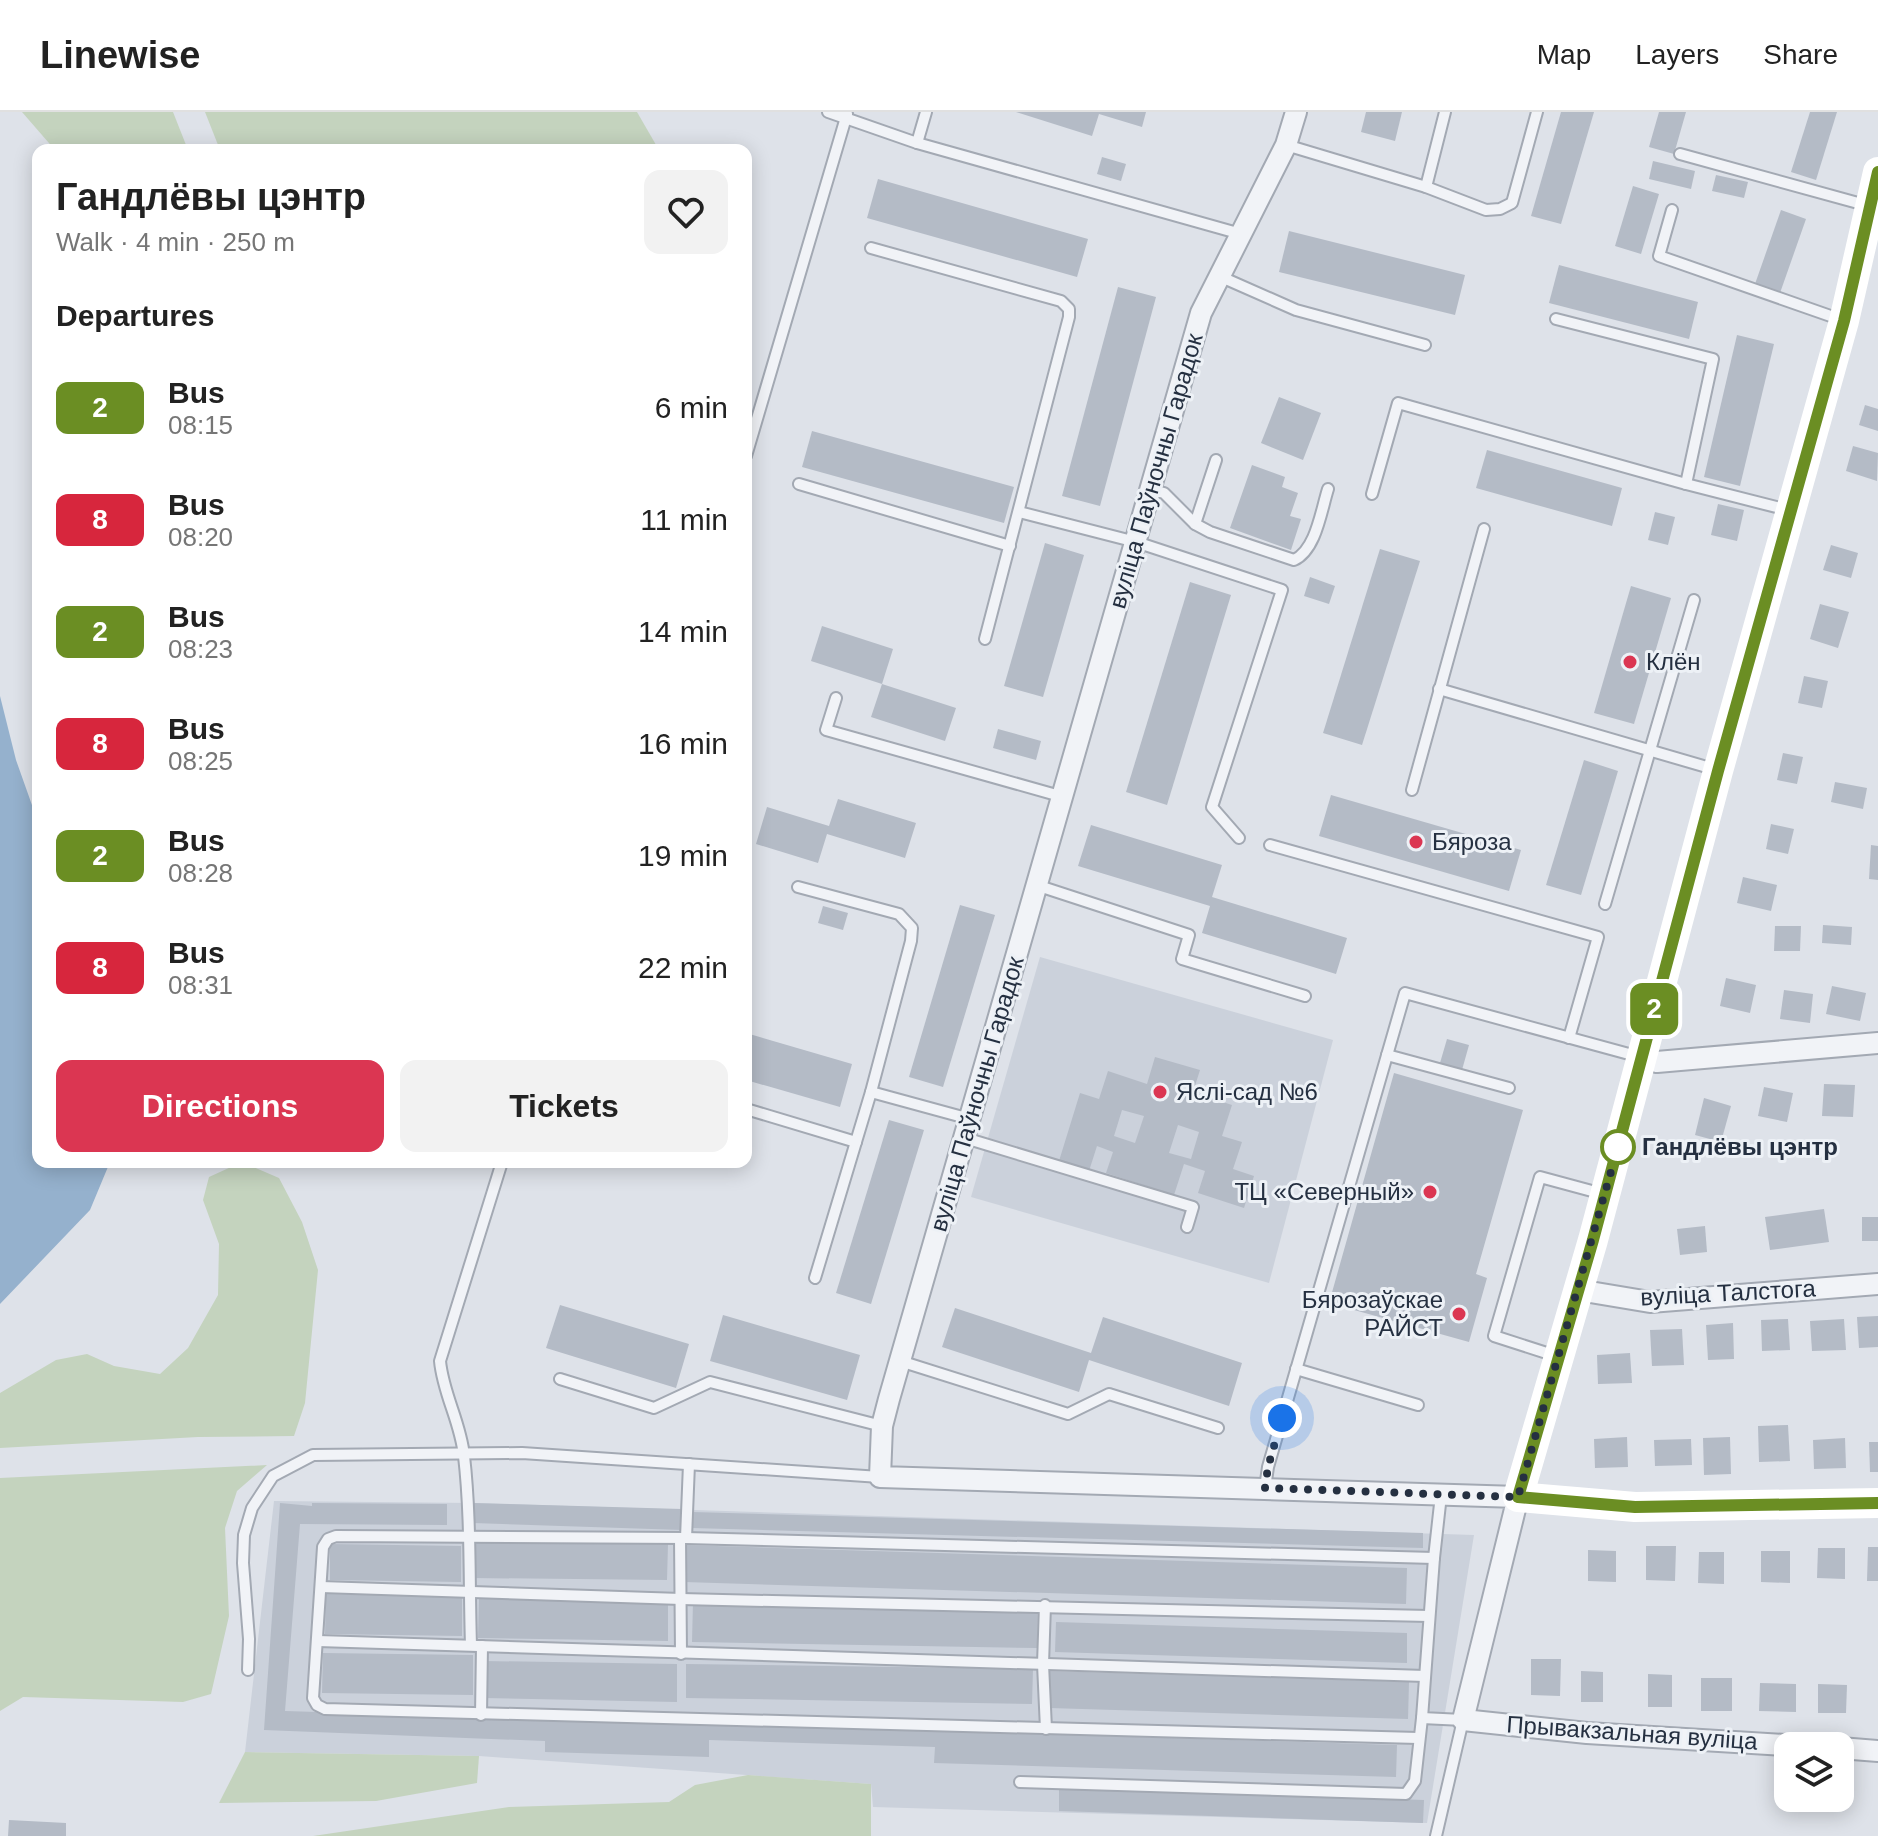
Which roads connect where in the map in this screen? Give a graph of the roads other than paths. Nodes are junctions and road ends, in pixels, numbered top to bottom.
1 (828, 112) edge
2 (926, 112) edge
3 (1296, 112) edge
4 (1445, 112) edge
5 (1537, 112) edge
6 (846, 115) edge
7 (917, 143) junction
8 (1286, 145) junction
9 (1680, 154) dead end
10 (1878, 172) edge
11 (1426, 187) junction
12 (1871, 207) junction
13 (1672, 210) dead end
14 (1241, 234) junction
15 (871, 248) dead end
16 (1219, 276) junction
17 (1556, 319) dead end
18 (1844, 321) junction
19 (1425, 345) dead end
20 (752, 436) edge
21 (1216, 460) dead end
22 (799, 484) dead end
23 (1686, 484) junction
24 (1328, 489) dead end
25 (1152, 490) junction
26 (1372, 494) dead end
27 (1790, 510) junction
28 (1019, 512) junction
29 (1195, 524) junction
30 (1484, 529) dead end
31 (1136, 542) junction
32 (1010, 546) junction
33 (1694, 600) dead end
34 (985, 639) dead end
35 (1439, 689) junction
36 (836, 698) dead end
37 (1651, 751) junction
38 (1718, 771) junction
39 (1412, 790) dead end
40 (1060, 796) junction
41 (1239, 838) dead end
42 (1270, 845) dead end
43 (1036, 885) junction
44 (798, 887) dead end
45 (1605, 904) dead end
46 (1305, 996) dead end
47 (1569, 1038) junction
48 (1878, 1043) edge
49 (1387, 1055) junction
50 (1642, 1057) junction
51 (1509, 1088) dead end
52 (871, 1092) junction
53 (752, 1111) edge
54 (968, 1129) junction
55 (856, 1142) junction
56 (500, 1168) edge
57 (1605, 1194) junction
58 (1187, 1227) dead end
59 (815, 1278) dead end
60 (1878, 1284) edge
61 (1578, 1290) junction
62 (1559, 1357) junction
63 (900, 1361) junction
64 (1296, 1369) junction
65 (560, 1379) dead end
66 (1418, 1405) dead end
67 (882, 1426) junction
68 (1218, 1428) dead end
69 (464, 1454) junction
70 (689, 1464) junction
71 (880, 1477) junction
72 (1265, 1488) junction
73 (1442, 1493) junction
74 (1518, 1497) junction
75 (1878, 1503) edge
76 (468, 1536) junction
77 (683, 1538) junction
78 (1434, 1558) junction
79 (321, 1587) junction
80 (469, 1591) junction
81 (681, 1599) junction
82 (1045, 1605) junction
83 (1429, 1616) junction
84 (318, 1641) junction
85 (477, 1646) junction
86 (681, 1654) junction
87 (1043, 1664) junction
88 (248, 1670) dead end
89 (1425, 1676) junction
90 (481, 1715) junction
91 (1422, 1718) junction
92 (1463, 1720) junction
93 (1046, 1729) junction
94 (1418, 1738) junction
95 (1774, 1744) edge
96 (1854, 1749) edge
97 (1878, 1751) edge
98 (1020, 1782) dead end
99 (1436, 1836) edge

1 - 6 lane
2 - 7 lane
3 - 8 street, вуліца Паўночны Гарадок
4 - 11 lane
5 - 11 lane
6 - 7 lane
6 - 20 lane
7 - 14 lane
8 - 11 lane
8 - 14 street, вуліца Паўночны Гарадок
9 - 12 lane
10 - 12 street
12 - 18 street
13 - 18 lane
14 - 16 street, вуліца Паўночны Гарадок
15 - 28 lane
16 - 19 lane
16 - 25 street, вуліца Паўночны Гарадок
17 - 23 lane
18 - 27 street
21 - 29 lane
22 - 32 lane
23 - 26 lane
23 - 27 lane
24 - 29 lane
25 - 29 lane
25 - 31 street, вуліца Паўночны Гарадок
27 - 38 street
28 - 31 lane
28 - 32 lane
30 - 35 lane
31 - 40 street, вуліца Паўночны Гарадок
31 - 41 lane
32 - 34 lane
33 - 37 lane
35 - 37 lane
35 - 39 lane
36 - 40 lane
37 - 38 lane
37 - 45 lane
38 - 50 street
40 - 43 street, вуліца Паўночны Гарадок
42 - 47 lane
43 - 46 lane
43 - 54 street, вуліца Паўночны Гарадок
44 - 52 lane
47 - 49 lane
47 - 50 lane
48 - 50 street
49 - 51 lane
49 - 64 lane
50 - 57 street
52 - 54 lane
52 - 55 lane
53 - 55 lane
54 - 58 lane
54 - 63 street, вуліца Паўночны Гарадок
55 - 59 lane
56 - 69 lane
57 - 61 street
57 - 62 lane
60 - 61 street, вуліца Талстога
61 - 62 street
62 - 74 street
63 - 67 street, вуліца Паўночны Гарадок
63 - 68 lane
64 - 66 lane
64 - 72 lane
65 - 67 lane
67 - 71 street, вуліца Паўночны Гарадок
69 - 70 lane
69 - 76 lane
69 - 88 lane
70 - 71 lane
70 - 77 lane
71 - 72 street
72 - 73 street
73 - 74 street
73 - 78 lane
74 - 75 street
74 - 92 street
76 - 77 lane
76 - 79 lane
76 - 80 lane
77 - 78 lane
77 - 81 lane
78 - 83 lane
79 - 80 lane
79 - 84 lane
80 - 81 lane
80 - 85 lane
81 - 82 lane
81 - 86 lane
82 - 83 lane
82 - 87 lane
83 - 89 lane
84 - 85 lane
84 - 90 lane
85 - 86 lane
85 - 90 lane
86 - 87 lane
87 - 89 lane
87 - 93 lane
89 - 91 lane
90 - 93 lane
91 - 92 lane
91 - 94 lane
92 - 95 street, Прывакзальная вуліца
92 - 99 lane
93 - 94 lane
94 - 98 lane
96 - 97 street

